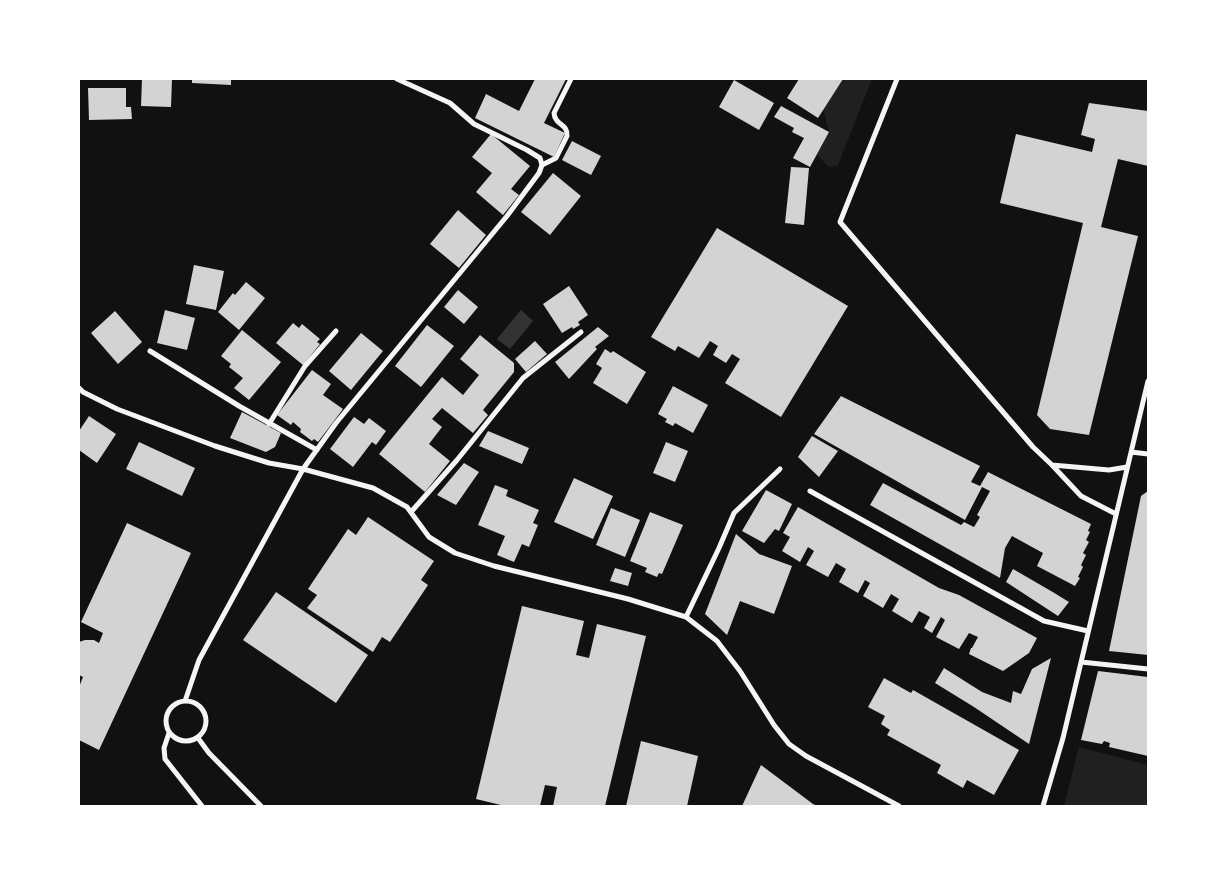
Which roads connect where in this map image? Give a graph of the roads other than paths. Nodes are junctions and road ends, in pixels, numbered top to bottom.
1 (397, 79) edge
2 (571, 79) edge
3 (897, 79) edge
4 (542, 165) junction
5 (336, 331) dead end
6 (581, 332) dead end
7 (150, 351) dead end
8 (1148, 380) edge
9 (79, 388) edge
10 (270, 424) junction
11 (317, 450) junction
12 (1131, 452) junction
13 (1148, 454) edge
14 (1052, 465) junction
15 (1127, 467) junction
16 (303, 469) junction
17 (780, 469) dead end
18 (810, 491) dead end
19 (410, 512) junction
20 (1116, 514) junction
21 (686, 617) junction
22 (1088, 630) junction
23 (1081, 662) junction
24 (1148, 669) edge
25 (185, 701) junction
26 (169, 733) junction
27 (198, 738) junction
28 (202, 806) edge
29 (261, 806) edge
30 (899, 806) edge
31 (1043, 806) edge

1 - 4 street
2 - 4 street
3 - 14 street
4 - 11 street
5 - 10 street
6 - 19 street
7 - 10 street
8 - 12 street
9 - 16 street
10 - 11 street
11 - 16 street
12 - 13 street
12 - 15 street
14 - 15 street
14 - 20 street
15 - 20 street
16 - 19 street
16 - 25 street
17 - 21 street
18 - 22 street
19 - 21 street
20 - 22 street
21 - 30 street
22 - 23 street
23 - 24 street
23 - 31 street
25 - 26 street
25 - 27 street
26 - 27 street
26 - 28 street
27 - 29 street

